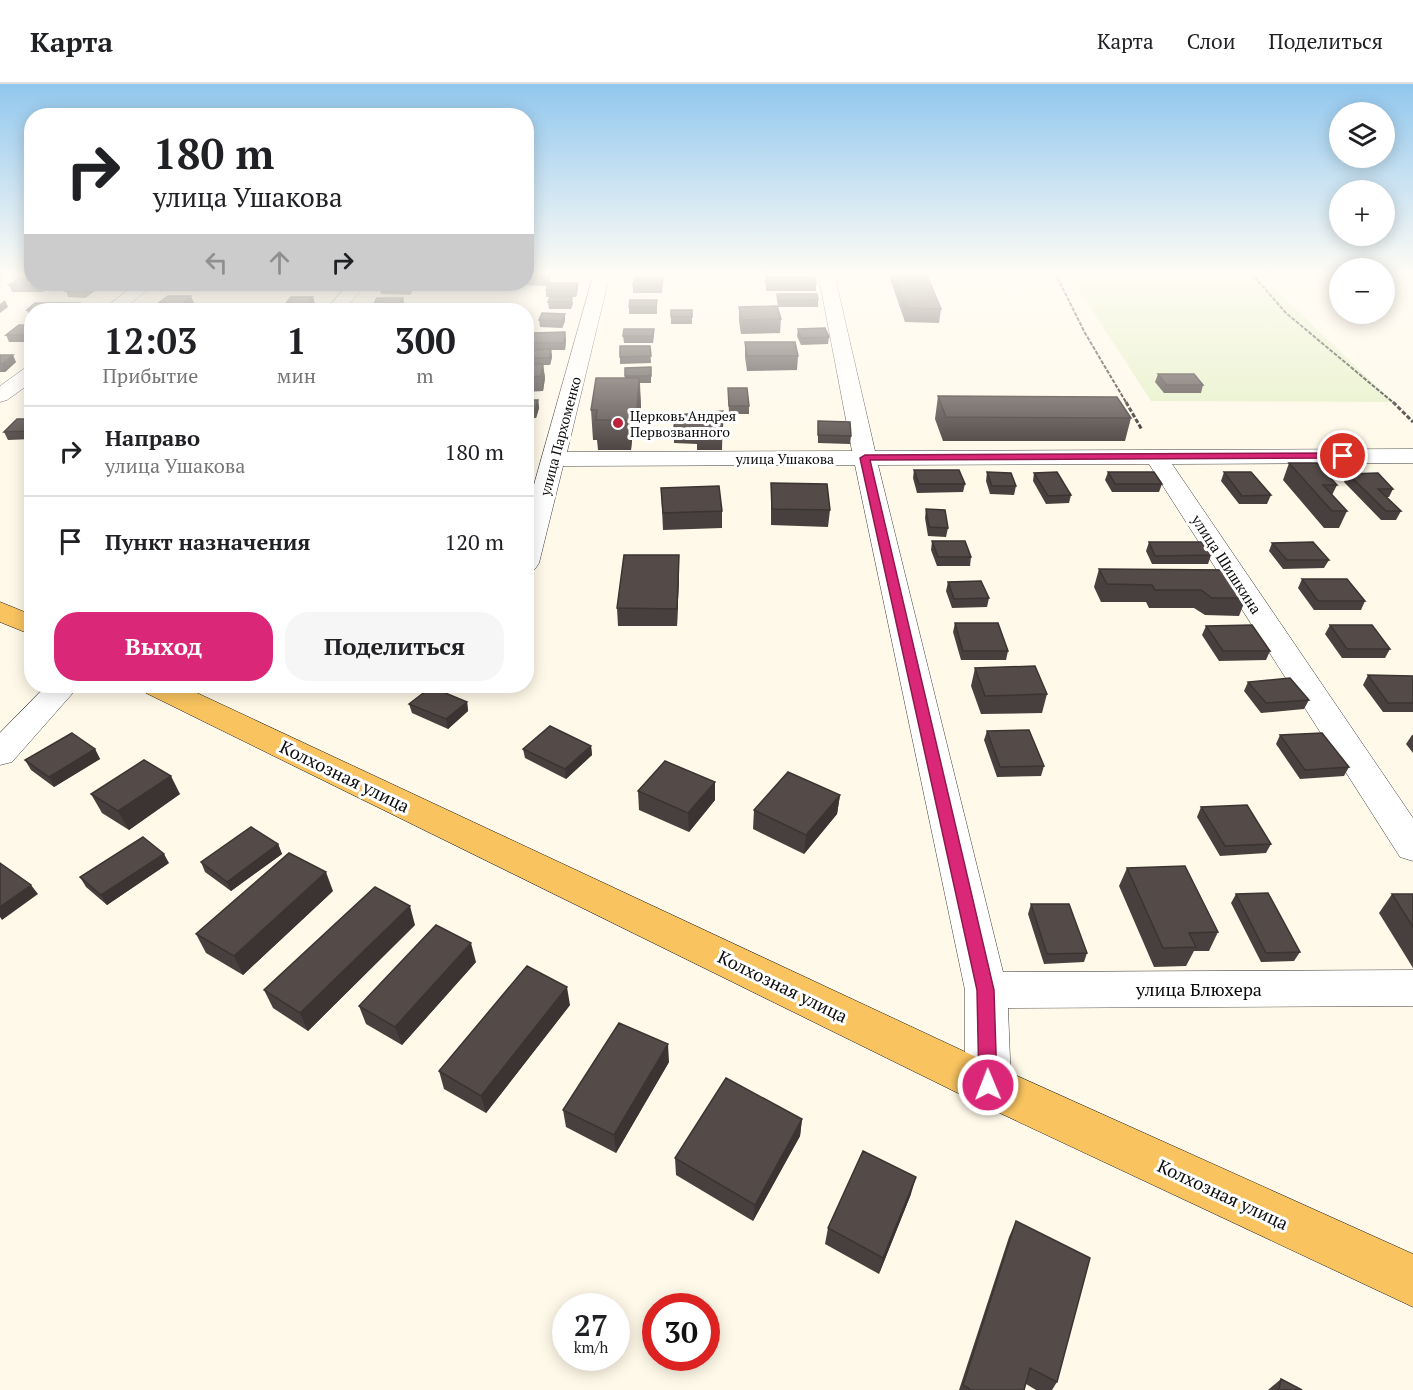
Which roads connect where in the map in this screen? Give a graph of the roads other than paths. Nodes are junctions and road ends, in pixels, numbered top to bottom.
1 (586, 334) edge
2 (839, 334) edge
3 (24, 378) edge
4 (0, 396) edge
5 (1413, 456) edge
6 (1156, 457) junction
7 (865, 458) junction
8 (554, 459) junction
9 (534, 533) edge
10 (0, 611) edge
11 (24, 622) edge
12 (57, 693) edge
13 (172, 693) edge
14 (0, 754) edge
15 (1413, 847) edge
16 (1413, 988) edge
17 (986, 990) junction
18 (988, 1085) junction
19 (1413, 1281) edge

1 - 8 street, улица Пархоменко
2 - 7 street
3 - 4 street
5 - 6 street, улица Ушакова
6 - 7 street, улица Ушакова
6 - 15 street, улица Шишкина
7 - 8 street, улица Ушакова
7 - 17 street
8 - 9 street, улица Пархоменко
10 - 11 main road
12 - 14 street
13 - 18 main road, Колхозная улица
16 - 17 street, улица Блюхера
17 - 18 street
18 - 19 main road, Колхозная улица

